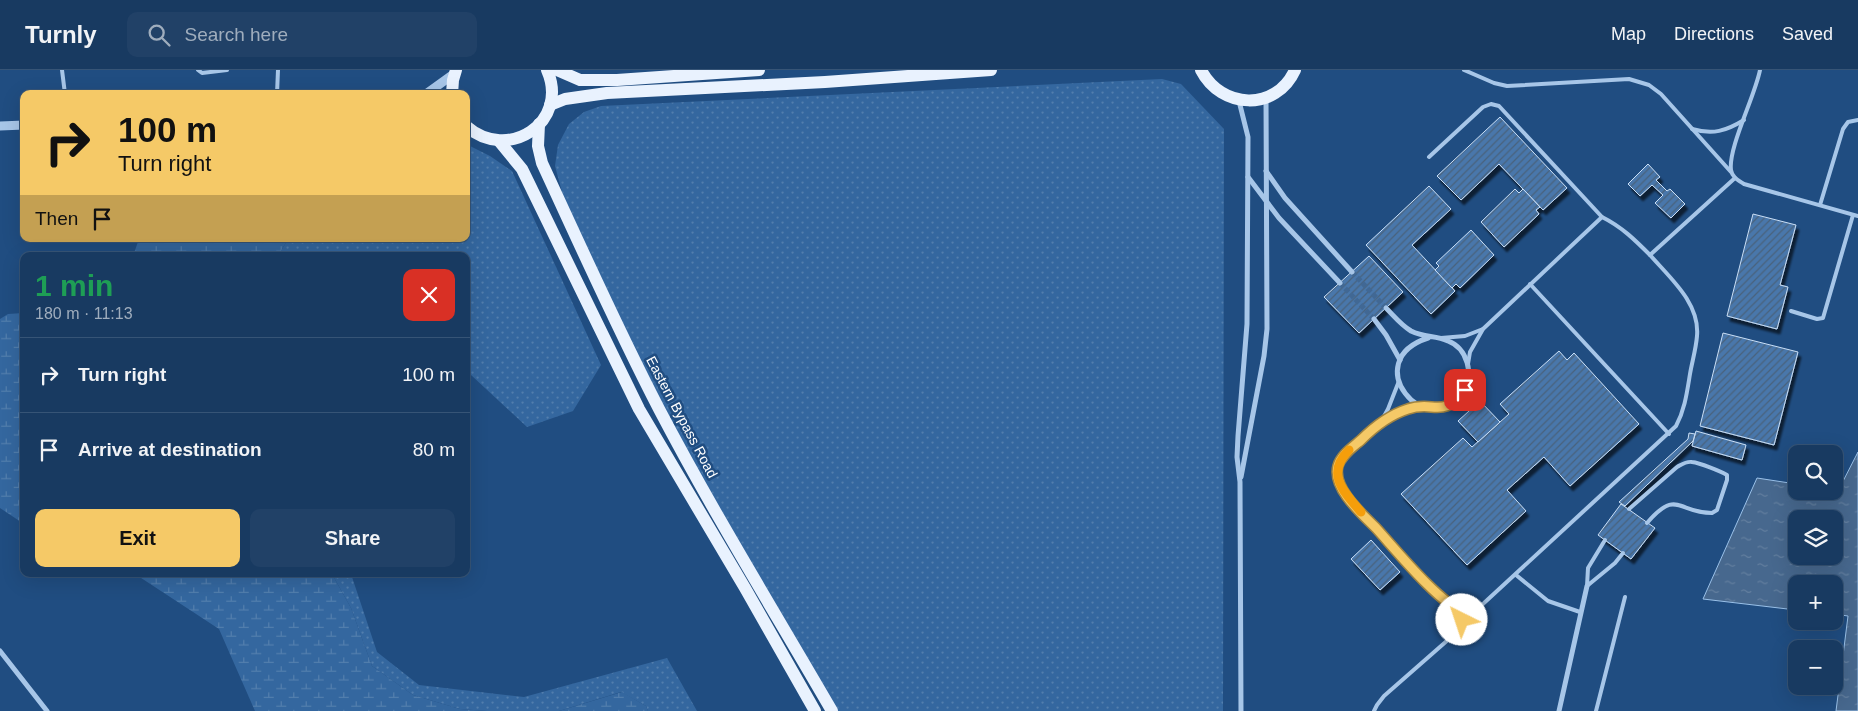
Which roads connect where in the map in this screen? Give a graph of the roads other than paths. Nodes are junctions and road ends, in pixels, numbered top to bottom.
1 (62, 70) edge
2 (198, 70) edge
3 (227, 70) edge
4 (278, 70) edge
5 (546, 70) edge
6 (557, 70) edge
7 (759, 70) edge
8 (991, 70) edge
9 (1464, 70) edge
10 (1760, 70) edge
11 (1296, 71) edge
12 (456, 72) edge
13 (1200, 72) edge
14 (64, 90) edge
15 (277, 90) edge
16 (431, 90) edge
17 (453, 90) edge
18 (1266, 98) junction
19 (1238, 99) junction
20 (550, 105) junction
21 (1744, 120) junction
22 (1858, 120) edge
23 (539, 124) junction
24 (20, 125) edge
25 (0, 126) edge
26 (470, 129) edge
27 (1692, 129) junction
28 (499, 141) junction
29 (1429, 157) dead end
30 (1266, 170) junction
31 (1732, 172) junction
32 (1248, 177) junction
33 (1735, 178) junction
34 (1266, 202) junction
35 (1820, 205) junction
36 (1852, 215) junction
37 (1858, 216) edge
38 (1602, 217) junction
39 (1650, 256) junction
40 (1352, 272) tunnel mouth
41 (1340, 283) tunnel mouth
42 (1530, 284) junction
43 (1386, 308) tunnel mouth
44 (1791, 312) dead end
45 (1374, 319) tunnel mouth
46 (1483, 329) junction
47 (1428, 338) junction
48 (1439, 338) junction
49 (1400, 360) junction
50 (1468, 366) junction
51 (1399, 381) junction
52 (1420, 406) junction
53 (1380, 422) junction
54 (1669, 434) junction
55 (1240, 482) junction
56 (1628, 509) dead end
57 (1647, 522) dead end
58 (1605, 540) dead end
59 (1623, 553) dead end
60 (1516, 575) junction
61 (1587, 586) junction
62 (1625, 597) dead end
63 (1464, 612) junction
64 (1580, 612) junction
65 (0, 651) edge
66 (47, 711) edge
67 (815, 711) edge
68 (832, 711) edge
69 (1241, 711) edge
70 (1374, 711) edge
71 (1559, 711) edge
72 (1596, 711) edge

1 - 14 lane
2 - 3 lane
4 - 15 lane
5 - 20 main road
6 - 7 main road
8 - 20 main road
9 - 27 lane
10 - 21 lane
11 - 18 main road
12 - 16 street
12 - 17 main road
13 - 19 main road
18 - 19 main road
18 - 30 street
19 - 32 street
20 - 23 main road
21 - 27 lane
21 - 31 lane
22 - 35 lane
23 - 28 main road
23 - 68 main road, Eastern Bypass Road
24 - 25 street
26 - 28 main road
27 - 31 lane
28 - 67 main road
29 - 38 lane
30 - 34 street
30 - 40 street
31 - 33 lane
32 - 34 street
32 - 55 street
33 - 35 lane
33 - 39 lane
34 - 41 street
34 - 55 street
35 - 36 lane
36 - 37 lane
36 - 44 lane
38 - 39 lane
38 - 42 lane
39 - 54 lane
42 - 46 lane
42 - 54 lane
43 - 47 street
45 - 49 street
46 - 48 lane
46 - 50 lane
47 - 48 street
47 - 49 street
48 - 50 street
49 - 51 street
50 - 52 street
51 - 52 street
51 - 53 lane
52 - 53 lane
53 - 63 lane
54 - 60 lane
55 - 69 street
56 - 57 lane
58 - 61 lane
59 - 61 lane
60 - 63 lane
60 - 64 lane
61 - 64 street
62 - 72 lane
63 - 70 lane
64 - 71 street
65 - 66 street

